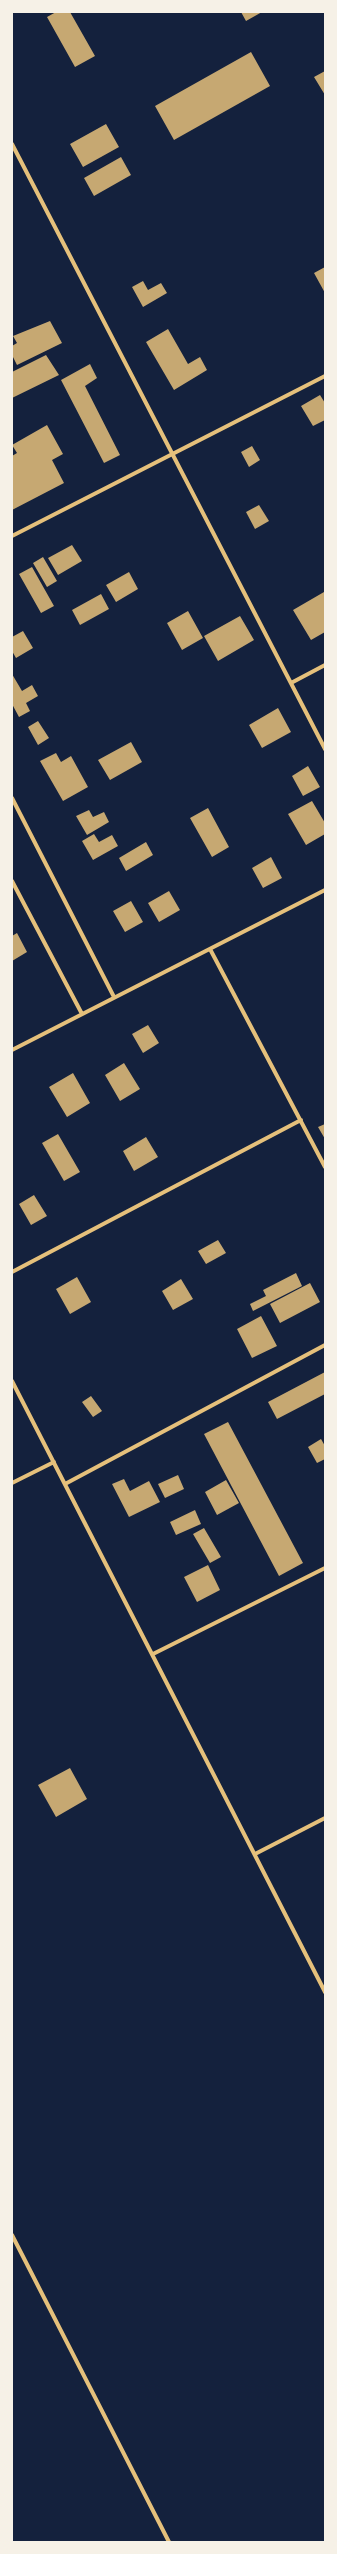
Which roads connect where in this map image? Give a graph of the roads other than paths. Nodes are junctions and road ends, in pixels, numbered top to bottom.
1 (12, 144) edge
2 (325, 376) edge
3 (174, 454) junction
4 (12, 536) edge
5 (325, 665) edge
6 (290, 683) junction
7 (325, 749) edge
8 (12, 798) edge
9 (12, 881) edge
10 (325, 890) edge
11 (210, 949) junction
12 (114, 997) junction
13 (82, 1014) junction
14 (12, 1050) edge
15 (301, 1120) junction
16 (325, 1167) edge
17 (12, 1272) edge
18 (325, 1345) edge
19 (12, 1381) edge
20 (13, 1386) edge
21 (54, 1462) junction
22 (12, 1483) edge
23 (65, 1484) junction
24 (325, 1568) edge
25 (152, 1654) junction
26 (325, 1818) edge
27 (255, 1854) junction
28 (325, 1992) edge
29 (12, 2236) edge
30 (169, 2542) edge

1 - 3 street
2 - 3 street
3 - 4 street
3 - 6 street
5 - 6 street
6 - 7 street
8 - 12 street
9 - 13 street
10 - 11 street
11 - 12 street
11 - 15 street
12 - 13 street
13 - 14 street
15 - 16 street
15 - 17 street
18 - 23 street
19 - 20 street
20 - 21 street
21 - 22 street
21 - 23 street
23 - 25 street
24 - 25 street
25 - 27 street
26 - 27 street
27 - 28 street
29 - 30 street

